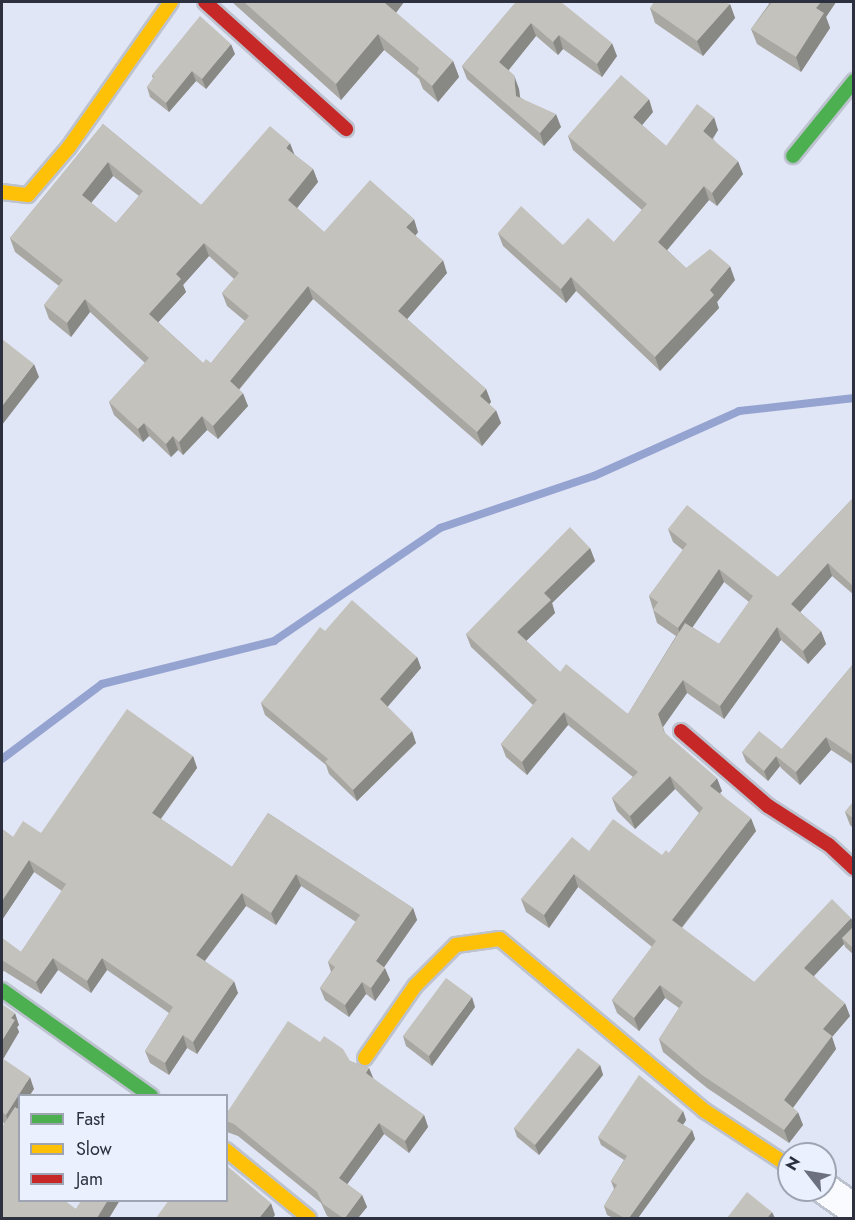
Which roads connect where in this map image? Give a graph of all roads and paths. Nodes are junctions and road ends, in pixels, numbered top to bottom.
1 (171, 2) edge
2 (205, 2) edge
3 (854, 81) edge
4 (346, 129) dead end
5 (793, 156) dead end
6 (2, 192) edge
7 (681, 731) dead end
8 (854, 868) edge
9 (2, 990) edge
10 (365, 1058) dead end
11 (150, 1094) edge
12 (228, 1152) edge
13 (777, 1158) edge
14 (837, 1197) edge
15 (854, 1209) edge
16 (295, 1214) edge

1 - 6 street
2 - 4 street
3 - 5 street
7 - 8 street
9 - 11 street
10 - 13 street
12 - 16 street
14 - 15 street

